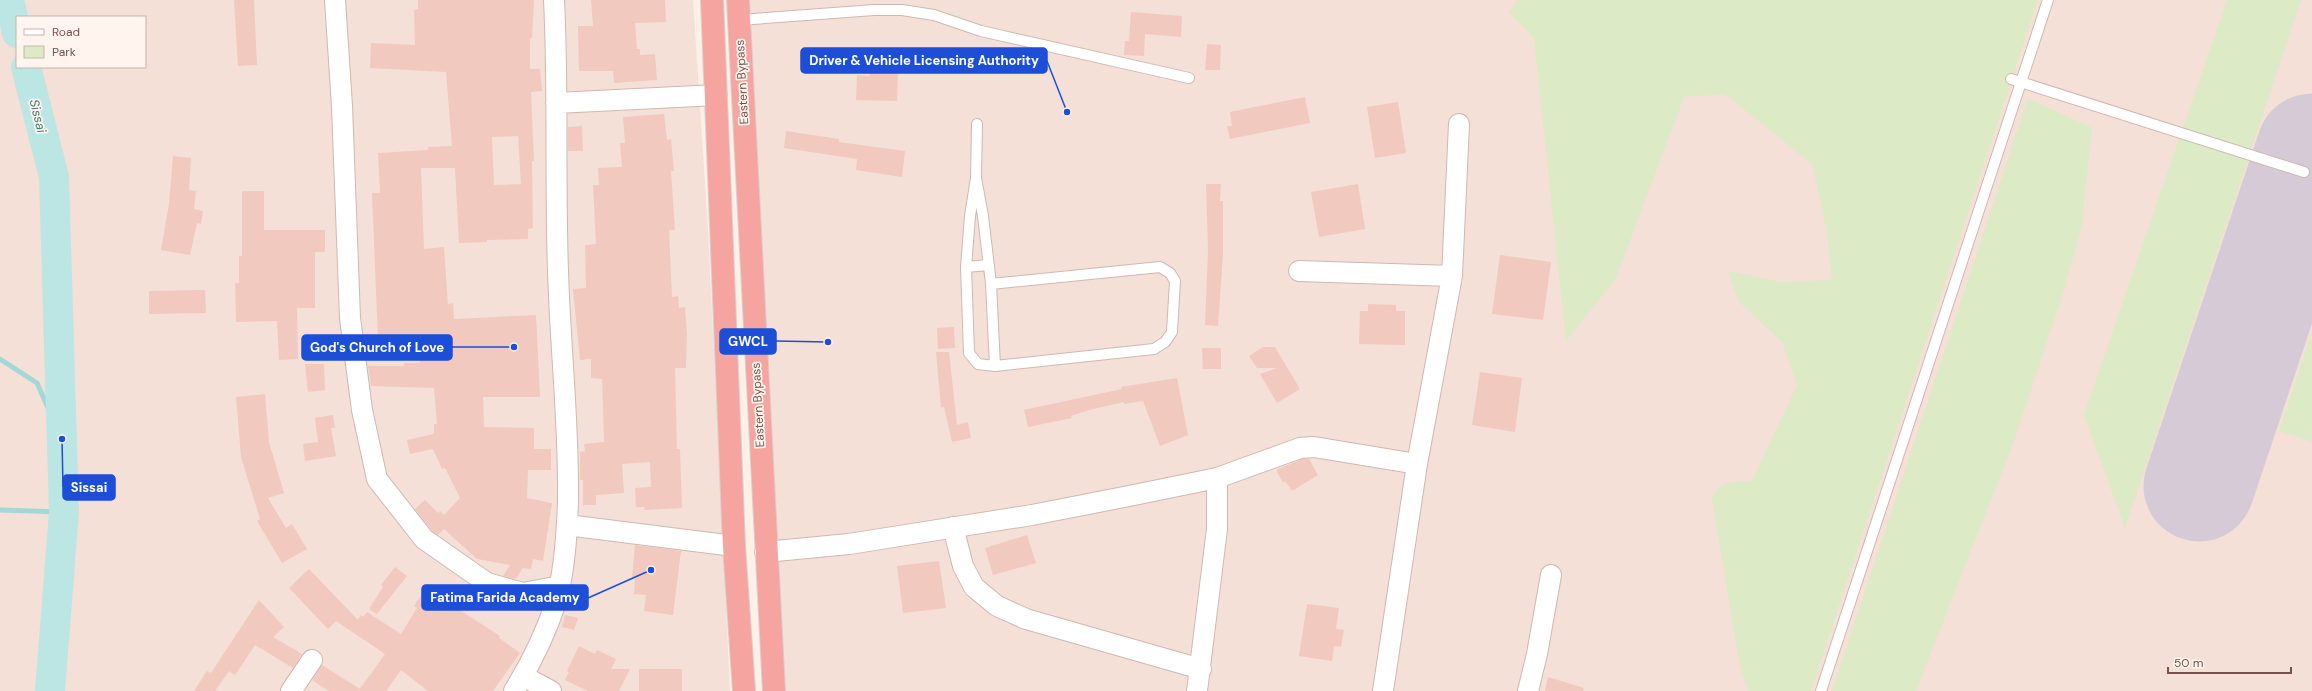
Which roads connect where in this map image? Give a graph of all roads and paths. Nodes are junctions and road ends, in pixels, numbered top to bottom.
1 (334, 0) edge
2 (554, 0) edge
3 (712, 0) edge
4 (2048, 0) edge
5 (739, 10) edge
6 (1189, 78) dead end
7 (2016, 81) junction
8 (717, 95) junction
9 (556, 103) junction
10 (977, 124) dead end
11 (1459, 124) dead end
12 (2304, 172) dead end
13 (976, 178) junction
14 (989, 265) junction
15 (966, 267) junction
16 (1299, 271) dead end
17 (1452, 276) junction
18 (991, 284) junction
19 (995, 366) junction
20 (1417, 464) junction
21 (1217, 478) junction
22 (567, 525) junction
23 (953, 527) junction
24 (734, 546) junction
25 (765, 552) junction
26 (1551, 575) dead end
27 (558, 594) junction
28 (312, 660) dead end
29 (1201, 669) junction
30 (519, 683) edge
31 (291, 691) edge
32 (551, 691) edge
33 (744, 691) edge
34 (774, 691) edge
35 (1197, 691) edge
36 (1383, 691) edge
37 (1528, 691) edge
38 (1821, 691) edge

1 - 27 street
2 - 9 street
3 - 8 highway
4 - 7 lane
5 - 6 lane
5 - 25 highway, Eastern Bypass
7 - 12 lane
7 - 38 lane
8 - 9 street
8 - 24 highway
9 - 22 street
10 - 13 lane
11 - 17 street
13 - 14 lane
13 - 15 lane
14 - 15 lane
14 - 18 lane
15 - 19 lane
16 - 17 street
17 - 20 street
18 - 19 lane
18 - 19 lane
20 - 21 street
20 - 36 street
21 - 23 street
21 - 29 street
22 - 24 street
22 - 27 street
23 - 25 street
23 - 29 street
24 - 33 highway
25 - 34 highway, Eastern Bypass
26 - 37 street
27 - 30 street
28 - 31 street
29 - 35 street
30 - 32 street

